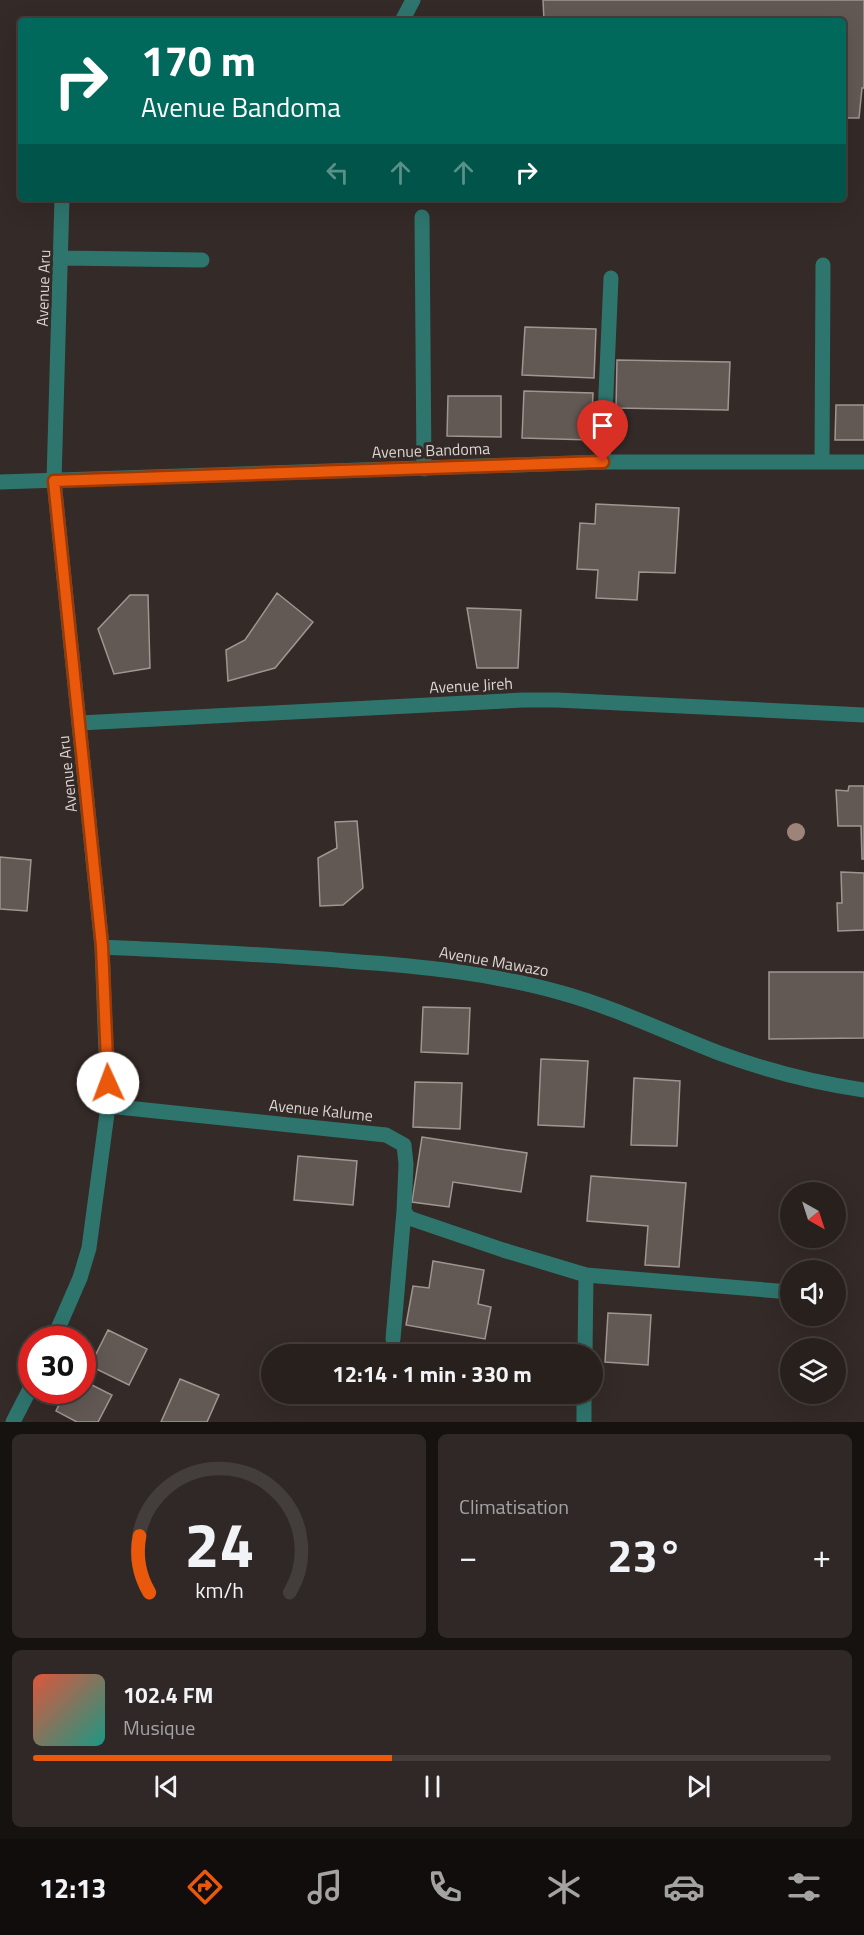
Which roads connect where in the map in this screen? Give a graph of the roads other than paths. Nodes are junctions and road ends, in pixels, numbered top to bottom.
1 (413, 0) edge
2 (404, 18) edge
3 (62, 201) edge
4 (422, 217) dead end
5 (62, 258) junction
6 (202, 260) dead end
7 (823, 265) dead end
8 (611, 278) dead end
9 (603, 462) junction
10 (822, 462) junction
11 (864, 462) edge
12 (424, 469) junction
13 (54, 481) junction
14 (0, 482) edge
15 (864, 715) edge
16 (80, 723) junction
17 (102, 946) junction
18 (864, 1090) edge
19 (108, 1106) junction
20 (404, 1211) junction
21 (586, 1275) junction
22 (780, 1291) edge
23 (59, 1326) edge
24 (393, 1339) dead end
25 (585, 1344) edge
26 (22, 1404) edge
27 (584, 1404) edge
28 (13, 1422) edge
29 (584, 1422) edge

1 - 2 street
3 - 5 street, Avenue Aru
4 - 12 street
5 - 6 street
5 - 13 street, Avenue Aru
7 - 10 street
8 - 9 street
9 - 10 street, Avenue Bandoma
9 - 12 street, Avenue Bandoma
10 - 11 street, Avenue Bandoma
12 - 13 street, Avenue Bandoma
13 - 14 street, Avenue Bandoma
13 - 16 street, Avenue Aru
15 - 16 street, Avenue Jireh
16 - 17 street, Avenue Aru
17 - 18 street, Avenue Mawazo
17 - 19 street, Avenue Aru
19 - 20 street, Avenue Kalume
19 - 23 street, Avenue Aru
20 - 21 street
20 - 24 street
21 - 22 street
21 - 25 street
26 - 28 street
27 - 29 street

